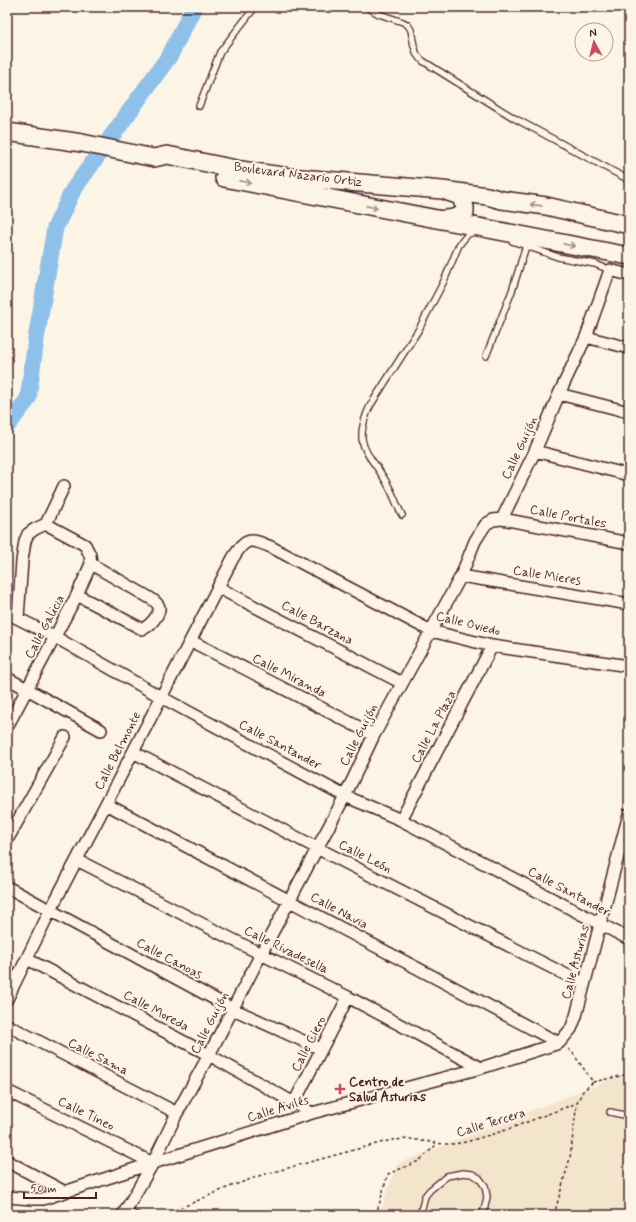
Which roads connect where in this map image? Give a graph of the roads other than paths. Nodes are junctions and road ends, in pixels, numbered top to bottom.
1 (255, 7) edge
2 (367, 7) edge
3 (199, 106) dead end
4 (7, 132) edge
5 (154, 158) junction
6 (629, 180) edge
7 (442, 190) junction
8 (502, 200) junction
9 (433, 218) junction
10 (629, 225) edge
11 (495, 230) junction
12 (526, 246) junction
13 (629, 256) edge
14 (610, 270) junction
15 (629, 275) edge
16 (586, 337) junction
17 (629, 348) edge
18 (486, 356) dead end
19 (559, 394) junction
20 (629, 412) edge
21 (535, 451) junction
22 (629, 475) edge
23 (64, 486) dead end
24 (402, 515) dead end
25 (502, 519) junction
26 (46, 524) junction
27 (629, 543) edge
28 (271, 547) joint
29 (91, 564) junction
30 (461, 576) junction
31 (219, 588) junction
32 (77, 595) junction
33 (629, 604) edge
34 (7, 613) edge
35 (18, 618) junction
36 (432, 631) junction
37 (55, 637) junction
38 (191, 641) junction
39 (492, 646) junction
40 (629, 666) edge
41 (7, 678) edge
42 (402, 684) junction
43 (27, 689) junction
44 (161, 697) junction
45 (7, 726) edge
46 (101, 730) dead end
47 (374, 735) junction
48 (66, 737) dead end
49 (133, 752) junction
50 (345, 796) junction
51 (106, 804) junction
52 (629, 814) edge
53 (401, 820) junction
54 (7, 840) edge
55 (317, 848) junction
56 (77, 860) junction
57 (7, 887) edge
58 (290, 901) junction
59 (50, 911) junction
60 (601, 925) junction
61 (629, 939) edge
62 (261, 954) junction
63 (27, 959) junction
64 (584, 984) junction
65 (348, 997) junction
66 (7, 998) edge
67 (233, 1009) junction
68 (7, 1025) edge
69 (559, 1043) junction
70 (321, 1049) junction
71 (209, 1055) junction
72 (481, 1068) junction
73 (7, 1092) edge
74 (294, 1103) junction
75 (610, 1112) dead end
76 (177, 1113) junction
77 (312, 1113) junction
78 (629, 1116) edge
79 (7, 1161) edge
80 (153, 1163) junction
81 (65, 1192) junction
82 (7, 1197) edge
83 (124, 1213) edge
84 (137, 1215) edge
85 (420, 1215) edge
86 (483, 1215) edge

1 - 3 lane
2 - 6 lane
4 - 5 main road, Boulevard Nazario Ortiz
5 - 7 main road, Boulevard Nazario Ortiz
5 -> 9 main road, Boulevard Nazario Ortiz
7 - 8 main road, Boulevard Nazario Ortiz
7 - 9 main road, Boulevard Nazario Ortiz
10 -> 8 main road, Boulevard Nazario Ortiz
8 - 11 main road, Boulevard Nazario Ortiz
9 - 11 main road, Boulevard Nazario Ortiz
11 -> 13 main road, Boulevard Nazario Ortiz
12 - 14 lane
12 - 18 lane
12 - 24 lane
14 - 15 street
14 - 16 street, Calle Guijón
16 - 17 street
16 - 19 street, Calle Guijón
19 - 20 street
19 - 21 street, Calle Guijón
21 - 22 street
21 - 25 street, Calle Guijón
23 - 26 street
25 - 27 street, Calle Portales
25 - 30 street, Calle Guijón
26 - 29 street
26 - 35 street
28 - 31 street, Calle Belmonte
28 - 36 street, Calle Oviedo
29 - 32 street, Calle Galicia
29 - 32 street
30 - 33 street, Calle Mieres
30 - 36 street, Calle Guijón
31 - 38 street, Calle Belmonte
31 - 42 street, Calle Barzana
32 - 37 street, Calle Galicia
34 - 35 street, Calle Santander
35 - 37 street, Calle Santander
36 - 39 street, Calle Oviedo
36 - 42 street, Calle Guijón
37 - 43 street, Calle Galicia
37 - 44 street, Calle Santander
38 - 44 street, Calle Belmonte
38 - 47 street, Calle Miranda
39 - 40 street, Calle Oviedo
39 - 53 street, Calle La Plaza
41 - 43 street
42 - 47 street, Calle Guijón
43 - 45 street, Calle Galicia
43 - 46 street
44 - 49 street, Calle Belmonte
44 - 50 street, Calle Santander
47 - 50 street, Calle Guijón
48 - 54 street
49 - 51 street, Calle Belmonte
49 - 55 street, Calle León
50 - 53 street, Calle Santander
50 - 55 street, Calle Guijón
51 - 56 street, Calle Belmonte
51 - 58 street, Calle Navia
52 - 60 street, Calle Asturias
53 - 60 street, Calle Santander
55 - 58 street, Calle Guijón
55 - 64 street, Calle León
56 - 59 street, Calle Belmonte
56 - 62 street, Calle Rivadesella
57 - 59 street, Calle Canoas
58 - 62 street, Calle Guijón
58 - 69 street, Calle Navia
59 - 63 street, Calle Belmonte
59 - 67 street, Calle Canoas
60 - 61 street, Calle Santander
60 - 64 street, Calle Asturias
62 - 65 street, Calle Rivadesella
62 - 67 street, Calle Guijón
63 - 66 street, Calle Belmonte
63 - 71 street, Calle Moreda
64 - 69 street, Calle Asturias
65 - 70 street, Calle Ciero
65 - 72 street, Calle Rivadesella
67 - 70 street, Calle Canoas
67 - 71 street, Calle Guijón
68 - 76 street, Calle Sama
69 - 72 street, Calle Avilés
70 - 74 street, Calle Ciero
71 - 74 street, Calle Moreda
71 - 76 street, Calle Guijón
72 - 77 street, Calle Avilés
73 - 80 street, Calle Tineo
74 - 77 street, Calle Moreda
75 - 78 lane
76 - 80 street, Calle Guijón
77 - 80 street, Calle Avilés
79 - 81 street
80 - 81 street, Calle Avilés
80 - 83 street, Calle Guijón
81 - 82 street, Calle Avilés
83 - 84 lane
85 - 86 lane

